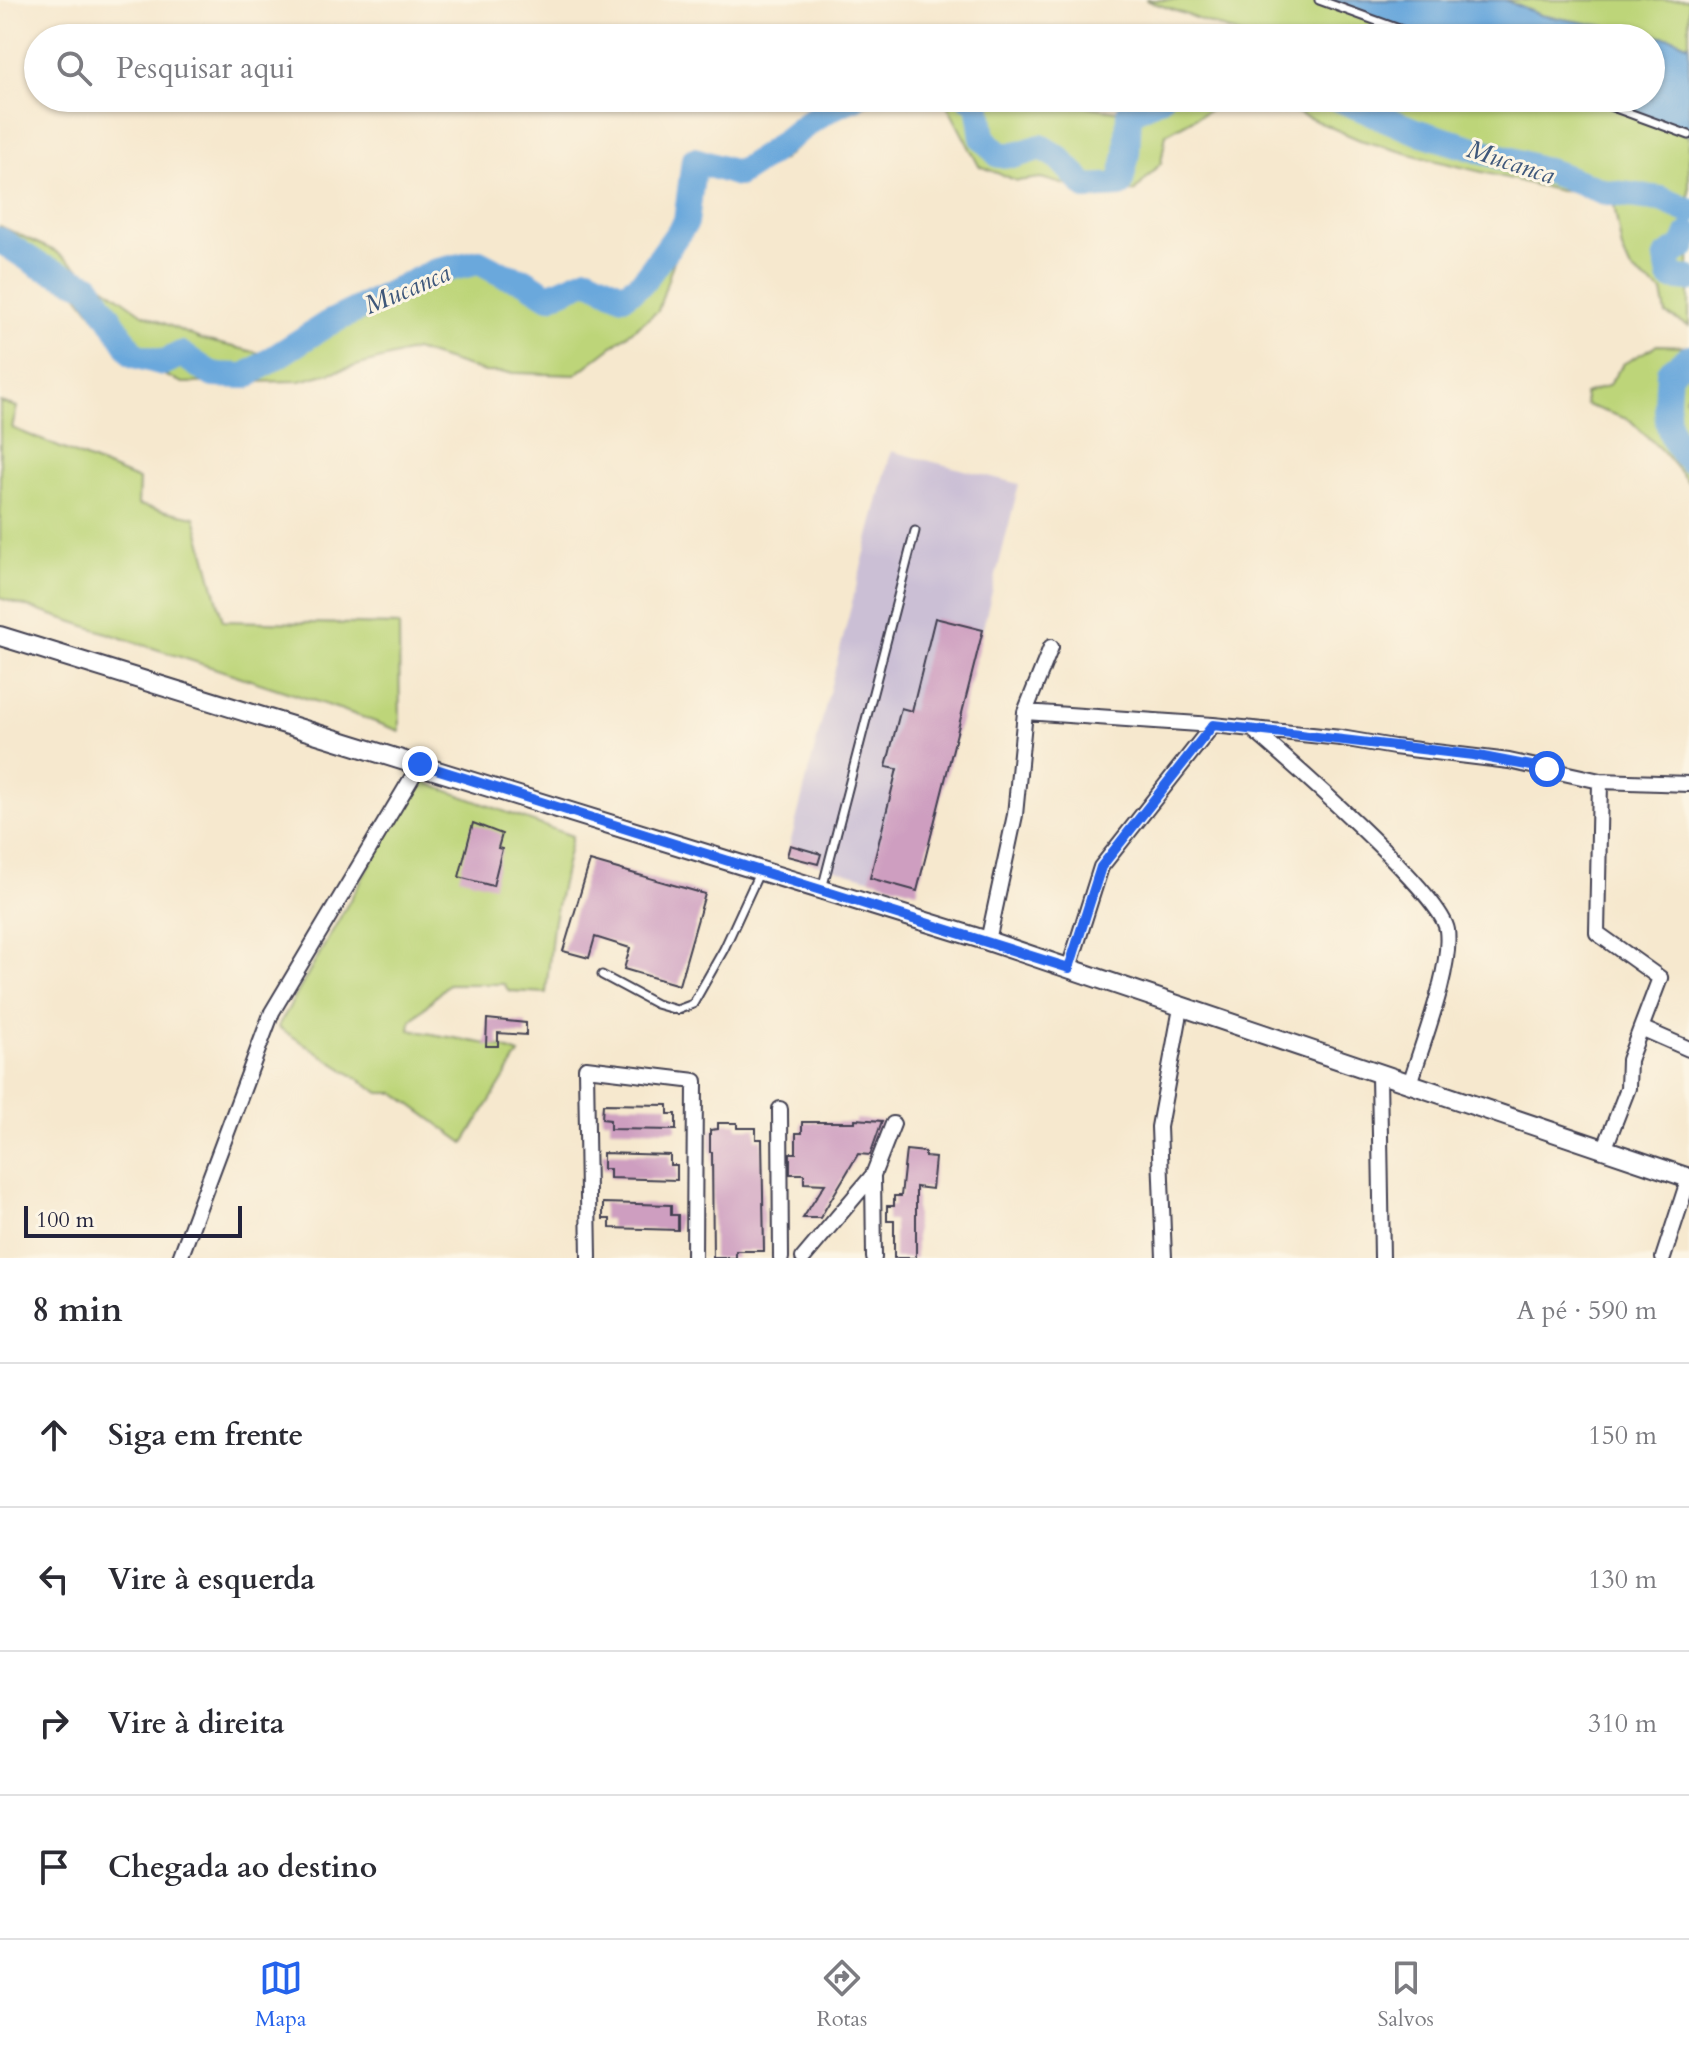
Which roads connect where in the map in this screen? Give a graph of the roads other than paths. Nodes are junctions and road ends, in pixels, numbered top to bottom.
1 (1319, 0) edge
2 (1385, 24) edge
3 (1626, 112) edge
4 (1689, 135) edge
5 (915, 531) dead end
6 (0, 636) edge
7 (1051, 647) dead end
8 (1025, 712) junction
9 (1213, 725) junction
10 (1251, 729) junction
11 (420, 764) junction
12 (1600, 781) junction
13 (1689, 784) edge
14 (760, 871) junction
15 (821, 891) junction
16 (988, 941) junction
17 (1069, 968) junction
18 (602, 975) dead end
19 (1181, 1008) junction
20 (1641, 1028) junction
21 (1689, 1049) edge
22 (1379, 1075) junction
23 (1410, 1084) junction
24 (780, 1109) dead end
25 (893, 1124) dead end
26 (1604, 1150) junction
27 (873, 1175) junction
28 (1689, 1178) edge
29 (180, 1258) edge
30 (589, 1258) edge
31 (694, 1258) edge
32 (781, 1258) edge
33 (803, 1258) edge
34 (874, 1258) edge
35 (1164, 1258) edge
36 (1382, 1258) edge
37 (1663, 1258) edge

1 - 2 lane
3 - 4 lane
5 - 15 lane
6 - 11 street
7 - 8 street
8 - 9 street
8 - 16 street
9 - 10 street
9 - 17 street
10 - 12 street
10 - 23 street
11 - 14 street
11 - 29 street
12 - 13 street
12 - 20 street
14 - 15 street
14 - 18 lane
15 - 16 street
16 - 17 street
17 - 19 street
19 - 22 street
19 - 35 street
20 - 21 street
20 - 26 street
22 - 23 street
22 - 36 street
23 - 26 street
24 - 32 street
25 - 27 street
26 - 28 street
27 - 33 street
27 - 34 street
28 - 37 street
30 - 31 street

